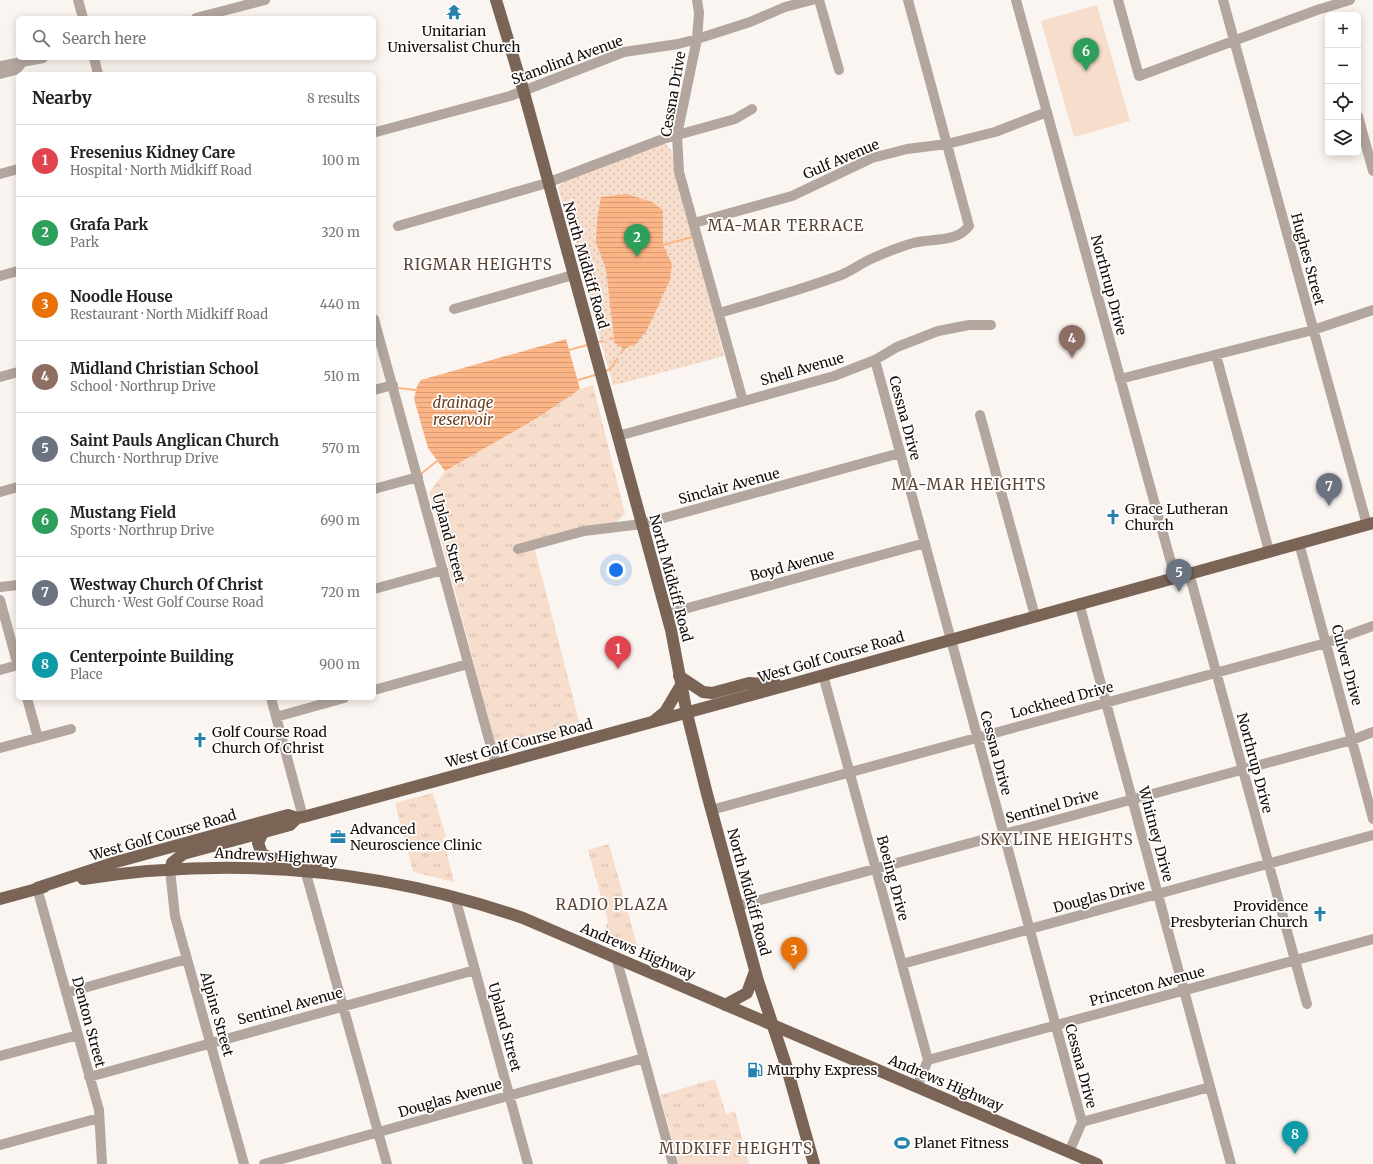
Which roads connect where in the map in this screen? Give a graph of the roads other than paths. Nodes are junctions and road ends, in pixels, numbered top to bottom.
1 (78, 0) edge
2 (265, 0) edge
3 (496, 0) edge
4 (697, 0) edge
5 (812, 0) edge
6 (819, 0) edge
7 (908, 0) edge
8 (1016, 0) edge
9 (1118, 0) edge
10 (1222, 0) edge
11 (1350, 0) edge
12 (1328, 7) edge
13 (82, 16) edge
14 (204, 16) edge
15 (697, 39) junction
16 (1234, 41) junction
17 (36, 60) edge
18 (94, 60) edge
19 (21, 64) junction
20 (0, 66) edge
21 (839, 70) dead end
22 (98, 72) edge
23 (0, 74) edge
24 (523, 89) junction
25 (752, 108) dead end
26 (1047, 112) junction
27 (1359, 120) edge
28 (376, 132) dead end
29 (677, 135) junction
30 (947, 144) junction
31 (16, 170) edge
32 (1373, 171) edge
33 (0, 174) edge
34 (547, 183) junction
35 (694, 223) junction
36 (398, 226) dead end
37 (16, 272) edge
38 (573, 275) junction
39 (0, 276) edge
40 (454, 309) dead end
41 (1373, 310) edge
42 (719, 313) junction
43 (991, 325) dead end
44 (376, 326) edge
45 (1313, 330) junction
46 (1216, 355) junction
47 (875, 360) junction
48 (16, 373) edge
49 (0, 377) edge
50 (1120, 379) junction
51 (393, 385) junction
52 (376, 389) edge
53 (743, 401) junction
54 (980, 415) dead end
55 (618, 436) junction
56 (900, 453) junction
57 (418, 477) junction
58 (16, 488) edge
59 (376, 488) edge
60 (0, 492) edge
61 (642, 524) junction
62 (1370, 524) edge
63 (925, 543) junction
64 (1299, 543) junction
65 (518, 549) dead end
66 (1269, 551) junction
67 (443, 570) junction
68 (1189, 573) junction
69 (1174, 577) junction
70 (16, 585) edge
71 (0, 587) edge
72 (376, 588) edge
73 (0, 600) edge
74 (1079, 603) junction
75 (666, 614) junction
76 (1035, 616) junction
77 (1373, 626) edge
78 (951, 640) junction
79 (1326, 643) junction
80 (16, 659) edge
81 (468, 664) junction
82 (16, 666) edge
83 (0, 670) edge
84 (1216, 673) junction
85 (822, 675) junction
86 (680, 681) junction
87 (786, 686) junction
88 (376, 689) edge
89 (28, 700) edge
90 (272, 700) edge
91 (337, 700) edge
92 (1106, 703) junction
93 (687, 714) junction
94 (276, 717) junction
95 (652, 723) junction
96 (71, 729) dead end
97 (1373, 732) edge
98 (38, 738) junction
99 (978, 738) junction
100 (1352, 740) junction
101 (0, 748) edge
102 (496, 765) junction
103 (1242, 769) junction
104 (849, 773) junction
105 (1132, 799) junction
106 (711, 810) junction
107 (300, 818) junction
108 (1373, 819) edge
109 (263, 832) junction
110 (1004, 834) junction
111 (1373, 835) edge
112 (1269, 865) junction
113 (875, 869) junction
114 (170, 870) junction
115 (305, 870) junction
116 (345, 875) junction
117 (37, 888) junction
118 (1158, 895) junction
119 (455, 897) junction
120 (0, 898) edge
121 (738, 906) junction
122 (1030, 930) junction
123 (1373, 940) edge
124 (616, 957) junction
125 (187, 959) junction
126 (1294, 961) junction
127 (902, 964) junction
128 (475, 970) junction
129 (755, 971) junction
130 (1184, 991) junction
131 (66, 993) junction
132 (1307, 1004) dead end
133 (725, 1005) junction
134 (343, 1006) junction
135 (773, 1026) junction
136 (1056, 1026) junction
137 (78, 1035) junction
138 (211, 1042) junction
139 (0, 1056) edge
140 (644, 1058) junction
141 (928, 1060) junction
142 (89, 1076) junction
143 (917, 1087) junction
144 (1210, 1087) junction
145 (509, 1096) junction
146 (99, 1118) junction
147 (1082, 1122) junction
148 (378, 1132) junction
149 (0, 1145) edge
150 (1069, 1152) junction
151 (102, 1164) edge
152 (244, 1164) edge
153 (264, 1164) edge
154 (386, 1164) edge
155 (528, 1164) edge
156 (673, 1164) edge
157 (814, 1164) edge
158 (1097, 1164) edge
159 (1231, 1164) edge

1 - 13 street
2 - 14 street
3 - 24 main road, North Midkiff Road
4 - 15 street, Cessna Drive
5 - 15 street, Stanolind Avenue
6 - 21 street
7 - 30 street
8 - 26 street, Northrup Drive
9 - 16 street
10 - 16 street, Hughes Street
11 - 12 street
12 - 16 street
15 - 24 street, Stanolind Avenue
15 - 29 street, Cessna Drive
16 - 45 street, Hughes Street
17 - 19 street
18 - 22 street
19 - 20 street
19 - 23 street
24 - 28 street, Stanolind Avenue
24 - 34 main road, North Midkiff Road
25 - 29 street
26 - 30 street, Gulf Avenue
26 - 50 street, Northrup Drive
27 - 32 street
29 - 34 street
29 - 35 street, Cessna Drive
30 - 35 street, Gulf Avenue
30 - 42 street
31 - 33 street
34 - 36 street
34 - 38 main road, North Midkiff Road
35 - 42 street, Cessna Drive
37 - 39 street
38 - 40 street
38 - 55 main road, North Midkiff Road
41 - 45 street
42 - 53 street, Cessna Drive
43 - 47 street, Shell Avenue
44 - 51 street, Upland Street
45 - 46 street
45 - 62 street, Hughes Street
46 - 50 street
46 - 66 street
47 - 53 street, Shell Avenue
47 - 56 street, Cessna Drive
48 - 49 street
50 - 69 street, Northrup Drive
51 - 52 street
51 - 57 street, Upland Street
53 - 55 street, Shell Avenue
54 - 76 street
55 - 61 main road, North Midkiff Road
56 - 61 street, Sinclair Avenue
56 - 63 street, Cessna Drive
57 - 59 street
57 - 67 street, Upland Street
58 - 60 street
61 - 65 street, Sinclair Avenue
61 - 75 main road, North Midkiff Road
62 - 64 main road, West Golf Course Road
63 - 75 street, Boyd Avenue
63 - 78 street, Cessna Drive
64 - 66 main road, West Golf Course Road
64 - 79 street, Culver Drive
66 - 68 main road, West Golf Course Road
67 - 72 street
67 - 81 street, Upland Street
68 - 69 main road, West Golf Course Road
68 - 84 street, Northrup Drive
69 - 74 main road, West Golf Course Road
70 - 71 street
73 - 80 street
74 - 76 main road, West Golf Course Road
74 - 92 street, Whitney Drive
75 - 86 main road, North Midkiff Road
76 - 78 main road, West Golf Course Road
77 - 79 street, Lockheed Drive
78 - 85 main road, West Golf Course Road
78 - 99 street, Cessna Drive
79 - 84 street, Lockheed Drive
79 - 100 street, Culver Drive
81 - 88 street
81 - 102 street, Upland Street
82 - 83 street
84 - 92 street, Lockheed Drive
84 - 103 street, Northrup Drive
85 - 87 main road, West Golf Course Road
85 - 104 street, Boeing Drive
86 - 87 main road
86 - 93 main road, North Midkiff Road
86 - 95 main road
87 - 93 main road, West Golf Course Road
89 - 98 street
90 - 94 street
91 - 94 street
92 - 99 street, Lockheed Drive
92 - 105 street, Whitney Drive
93 - 95 main road, West Golf Course Road
93 - 106 main road, North Midkiff Road
94 - 107 street
95 - 102 main road, West Golf Course Road
96 - 98 street
97 - 100 street, Sentinel Drive
98 - 101 street
99 - 104 street, Lockheed Drive
99 - 110 street, Cessna Drive
100 - 103 street, Sentinel Drive
100 - 108 street, Culver Drive
102 - 107 main road, West Golf Course Road
103 - 105 street, Sentinel Drive
103 - 112 street, Northrup Drive
104 - 106 street, Lockheed Drive
104 - 113 street, Boeing Drive
105 - 110 street, Sentinel Drive
105 - 118 street, Whitney Drive
106 - 121 main road, North Midkiff Road
107 - 109 main road, West Golf Course Road
107 - 117 main road, West Golf Course Road
109 - 114 main road, West Golf Course Road
109 - 116 main road
110 - 113 street, Sentinel Drive
110 - 122 street, Cessna Drive
111 - 112 street, Douglas Drive
112 - 118 street, Douglas Drive
112 - 126 street, Northrup Drive
113 - 121 street, Sentinel Drive
113 - 127 street, Boeing Drive
114 - 115 main road, Andrews Highway
114 - 117 main road, Andrews Highway
114 - 125 street, Alpine Street
115 - 116 main road, Andrews Highway
115 - 134 street
116 - 119 main road, Andrews Highway
117 - 120 main road, Andrews Highway
117 - 131 street, Denton Street
118 - 122 street, Douglas Drive
118 - 130 street, Whitney Drive
119 - 124 main road, Andrews Highway
119 - 128 street, Upland Street
121 - 129 main road, North Midkiff Road
122 - 127 street, Douglas Drive
122 - 136 street, Cessna Drive
123 - 126 street, Princeton Avenue
124 - 133 main road, Andrews Highway
124 - 140 street
125 - 131 street
125 - 138 street, Alpine Street
126 - 130 street, Princeton Avenue
126 - 132 street, Northrup Drive
127 - 141 street, Boeing Drive
128 - 134 street, Sentinel Avenue
128 - 145 street, Upland Street
129 - 133 main road
129 - 135 main road, North Midkiff Road
130 - 136 street, Princeton Avenue
130 - 144 street, Whitney Drive
131 - 137 street, Denton Street
133 - 135 main road, Andrews Highway
134 - 138 street, Sentinel Avenue
134 - 148 street
135 - 143 main road, Andrews Highway
135 - 157 main road, North Midkiff Road
136 - 141 street, Princeton Avenue
136 - 147 street, Cessna Drive
137 - 139 street
137 - 142 street, Denton Street
138 - 142 street, Sentinel Avenue
138 - 152 street, Alpine Street
140 - 145 street, Douglas Avenue
140 - 156 street
141 - 143 street
142 - 146 street, Denton Street
143 - 150 main road, Andrews Highway
144 - 147 street
144 - 159 street, Whitney Drive
145 - 148 street, Douglas Avenue
145 - 155 street, Upland Street
146 - 149 street
146 - 151 street, Denton Street
147 - 150 street, Cessna Drive
148 - 153 street, Douglas Avenue
148 - 154 street
150 - 158 main road, Andrews Highway

